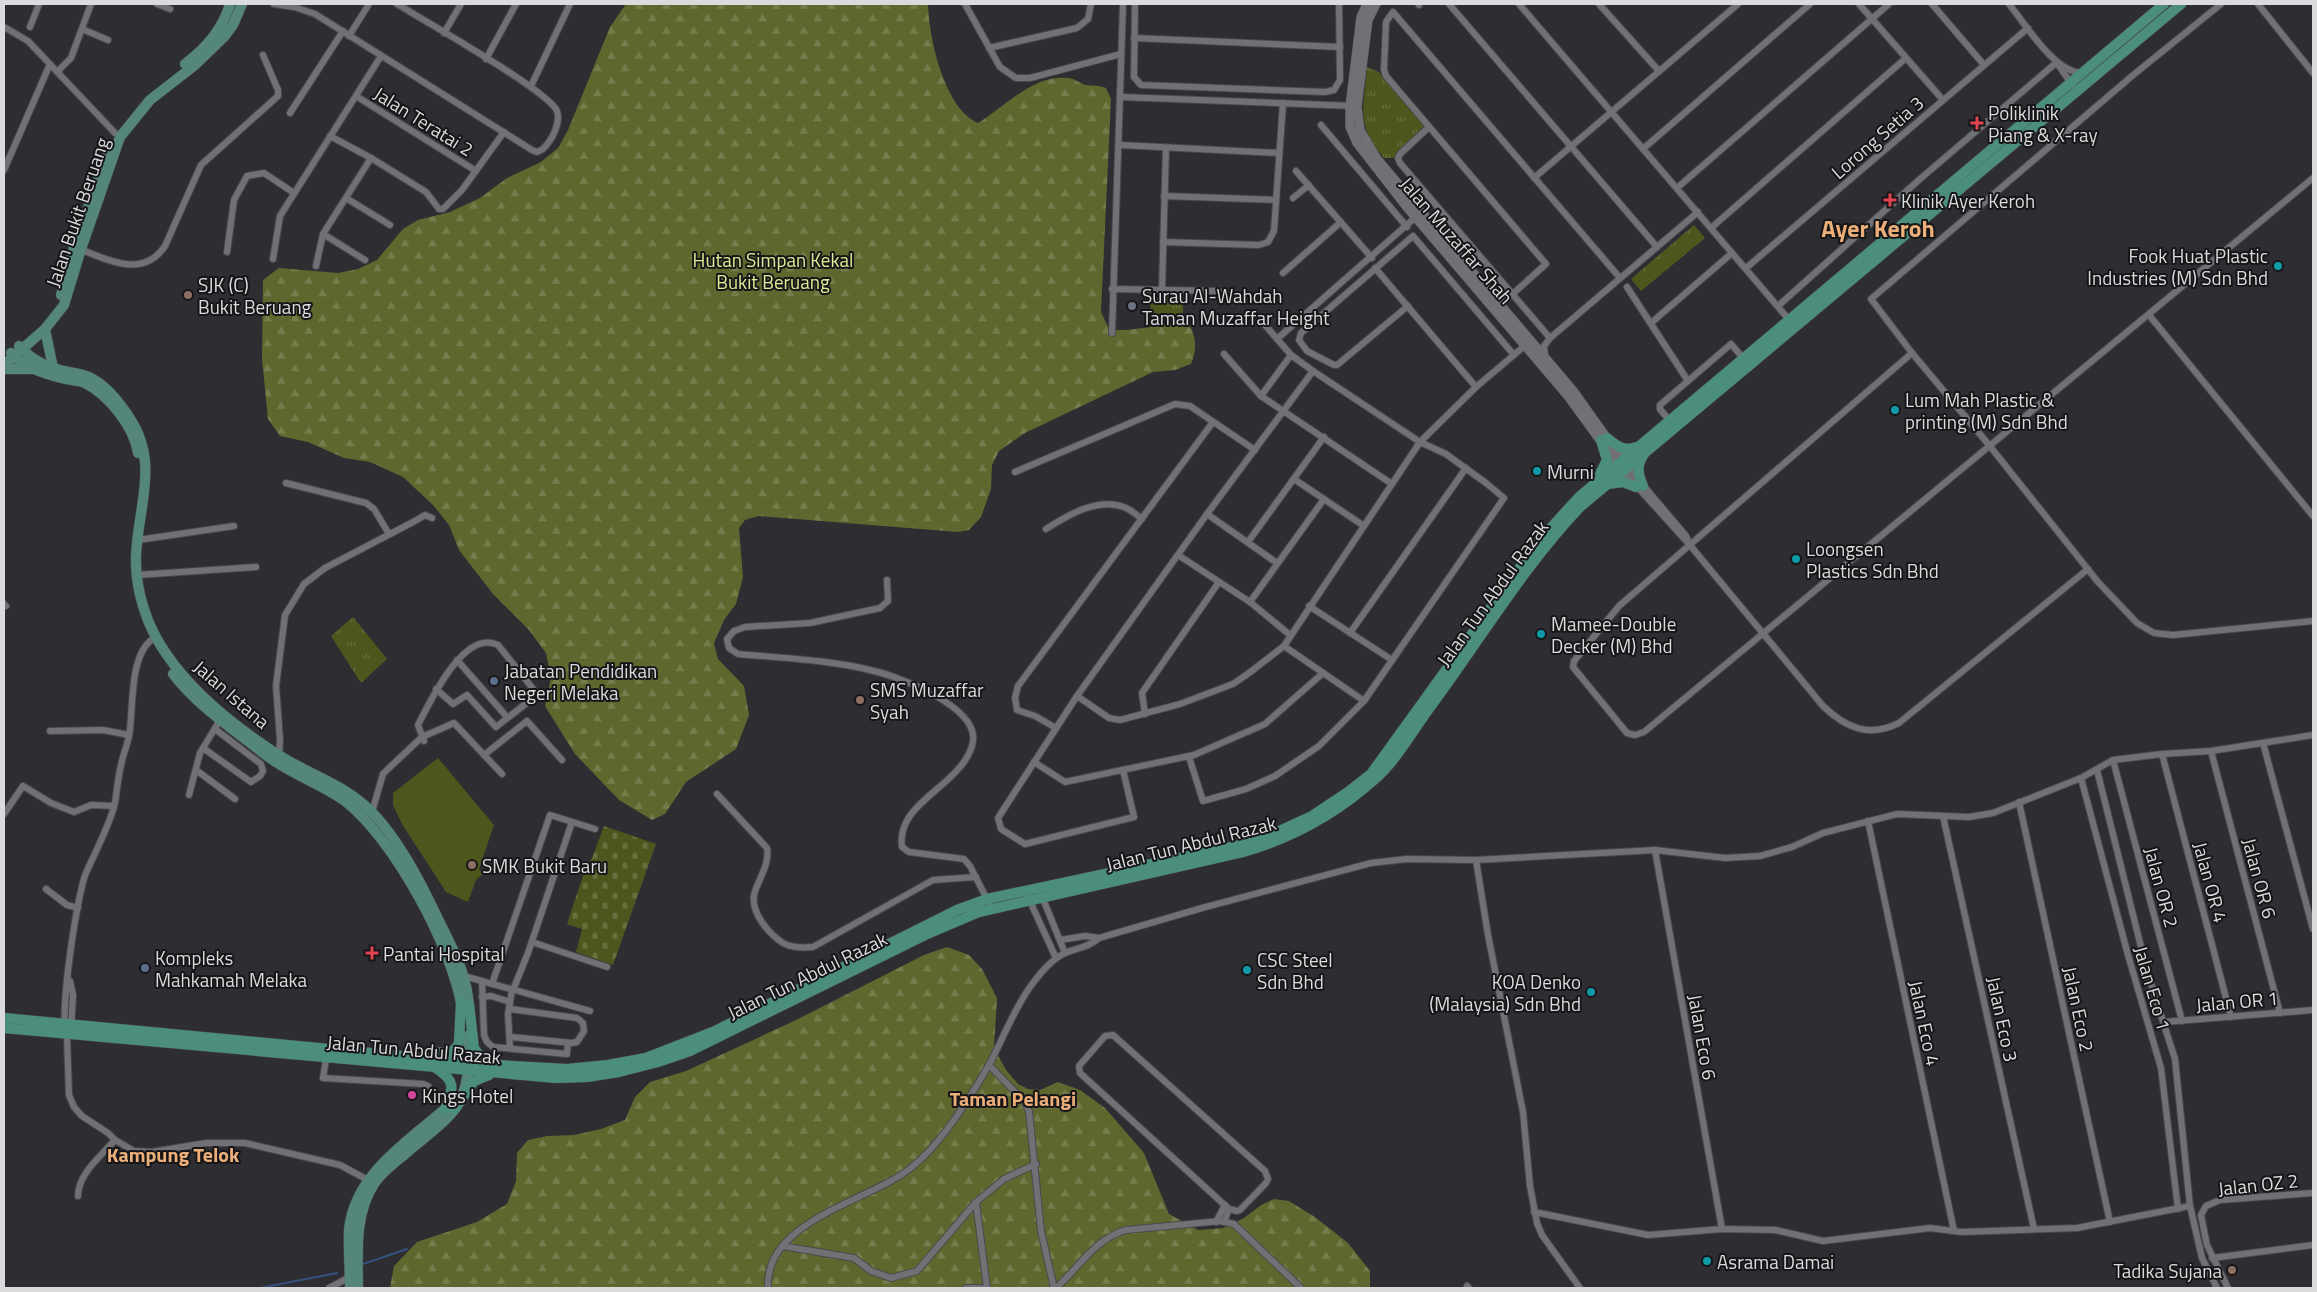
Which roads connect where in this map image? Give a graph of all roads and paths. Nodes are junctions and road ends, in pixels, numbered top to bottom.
1 (39, 4) edge
2 (91, 4) edge
3 (157, 4) edge
4 (230, 4) edge
5 (242, 4) edge
6 (274, 4) edge
7 (309, 4) edge
8 (369, 4) edge
9 (397, 4) edge
10 (461, 4) edge
11 (516, 4) edge
12 (570, 4) edge
13 (965, 4) edge
14 (1092, 4) edge
15 (1123, 4) edge
16 (1135, 4) edge
17 (1339, 4) edge
18 (1367, 4) edge
19 (1376, 4) edge
20 (1449, 4) edge
21 (1519, 4) edge
22 (1599, 4) edge
23 (1738, 4) edge
24 (1810, 4) edge
25 (1859, 4) edge
26 (1889, 4) edge
27 (1933, 4) edge
28 (2009, 4) edge
29 (2164, 4) edge
30 (2181, 4) edge
31 (2221, 4) edge
32 (2258, 4) edge
33 (170, 9) dead end
34 (305, 10) junction
35 (1872, 19) junction
36 (4, 27) edge
37 (30, 28) dead end
38 (2028, 28) junction
39 (82, 29) junction
40 (343, 31) junction
41 (444, 32) junction
42 (349, 36) junction
43 (1134, 38) junction
44 (108, 40) dead end
45 (1340, 47) junction
46 (989, 48) junction
47 (1121, 54) junction
48 (262, 55) dead end
49 (381, 56) junction
50 (1906, 58) junction
51 (486, 59) junction
52 (2057, 62) junction
53 (50, 64) junction
54 (1984, 65) junction
55 (1659, 71) junction
56 (57, 72) junction
57 (2313, 72) edge
58 (2083, 73) junction
59 (531, 86) junction
60 (2073, 87) junction
61 (1290, 90) junction
62 (1299, 91) junction
63 (356, 96) junction
64 (1121, 97) junction
65 (1943, 100) junction
66 (1286, 103) junction
67 (1298, 104) junction
68 (1354, 106) junction
69 (1612, 112) junction
70 (290, 113) dead end
71 (1321, 125) dead end
72 (1429, 126) junction
73 (504, 132) junction
74 (115, 133) junction
75 (330, 136) junction
76 (1120, 145) junction
77 (1571, 146) junction
78 (1166, 148) junction
79 (1643, 149) junction
80 (1279, 153) junction
81 (371, 158) junction
82 (4, 170) edge
83 (476, 171) junction
84 (1296, 171) dead end
85 (1534, 178) junction
86 (2313, 178) edge
87 (1308, 185) junction
88 (1677, 188) junction
89 (294, 193) junction
90 (1164, 196) junction
91 (346, 198) junction
92 (1293, 198) dead end
93 (1276, 200) junction
94 (1698, 212) junction
95 (1419, 215) junction
96 (1341, 222) junction
97 (390, 225) dead end
98 (1407, 227) junction
99 (1711, 228) junction
100 (323, 234) junction
101 (1163, 242) junction
102 (1657, 247) junction
103 (77, 248) junction
104 (226, 252) dead end
105 (1732, 253) junction
106 (1372, 258) junction
107 (273, 259) dead end
108 (365, 260) dead end
109 (316, 266) dead end
110 (1375, 268) junction
111 (1746, 268) junction
112 (1283, 273) dead end
113 (1620, 278) junction
114 (1627, 287) dead end
115 (1112, 289) junction
116 (1162, 289) junction
117 (1512, 294) junction
118 (1242, 299) dead end
119 (1408, 306) junction
120 (1778, 306) junction
121 (1498, 307) junction
122 (2149, 315) junction
123 (1651, 323) junction
124 (1792, 323) junction
125 (1265, 325) dead end
126 (45, 329) junction
127 (1112, 333) dead end
128 (1550, 338) junction
129 (1277, 340) junction
130 (1528, 344) junction
131 (14, 353) edge
132 (1912, 353) junction
133 (1224, 354) dead end
134 (1291, 355) junction
135 (1514, 355) junction
136 (1545, 358) junction
137 (1743, 358) junction
138 (4, 364) edge
139 (53, 368) junction
140 (4, 369) edge
141 (33, 369) junction
142 (1313, 371) junction
143 (1688, 381) junction
144 (1476, 387) junction
145 (1261, 396) junction
146 (1284, 411) junction
147 (1669, 420) junction
148 (1213, 422) junction
149 (1324, 438) junction
150 (1604, 439) junction
151 (1420, 442) junction
152 (1653, 444) junction
153 (1989, 445) junction
154 (1638, 447) junction
155 (1254, 450) junction
156 (1622, 465) junction
157 (1466, 468) junction
158 (1015, 472) dead end
159 (1294, 479) junction
160 (286, 483) dead end
161 (1392, 484) junction
162 (1597, 486) junction
163 (1639, 487) junction
164 (1324, 499) junction
165 (1207, 514) junction
166 (2313, 516) edge
167 (432, 518) dead end
168 (1142, 519) junction
169 (234, 526) dead end
170 (1364, 526) junction
171 (1046, 529) dead end
172 (389, 534) junction
173 (138, 540) junction
174 (1248, 542) junction
175 (1689, 544) junction
176 (1178, 555) junction
177 (1277, 563) junction
178 (256, 567) dead end
179 (2088, 569) junction
180 (136, 575) junction
181 (887, 580) dead end
182 (1219, 582) junction
183 (1250, 602) junction
184 (1310, 606) junction
185 (2313, 621) edge
186 (1350, 633) junction
187 (1761, 634) junction
188 (1290, 635) junction
189 (153, 638) junction
190 (1284, 646) junction
191 (457, 660) junction
192 (1392, 660) junction
193 (1323, 673) junction
194 (436, 689) junction
195 (1077, 696) junction
196 (1364, 701) junction
197 (1146, 714) junction
198 (508, 717) junction
199 (217, 724) junction
200 (1056, 728) junction
201 (50, 731) dead end
202 (129, 734) junction
203 (2313, 735) edge
204 (425, 738) junction
205 (2263, 743) junction
206 (203, 748) junction
207 (2210, 751) junction
208 (484, 754) junction
209 (2162, 754) junction
210 (1189, 757) junction
211 (278, 759) junction
212 (562, 760) dead end
213 (2112, 760) junction
214 (1034, 762) junction
215 (196, 770) junction
216 (1123, 770) junction
217 (2096, 770) junction
218 (502, 774) dead end
219 (2081, 778) junction
220 (331, 793) junction
221 (717, 794) dead end
222 (189, 795) dead end
223 (235, 799) dead end
224 (2019, 802) junction
225 (114, 806) junction
226 (372, 812) junction
227 (4, 813) edge
228 (1943, 816) junction
229 (1868, 821) junction
230 (572, 822) junction
231 (595, 830) dead end
232 (1655, 850) junction
233 (389, 851) junction
234 (1476, 860) junction
235 (976, 877) junction
236 (46, 889) dead end
237 (1040, 893) junction
238 (1028, 896) junction
239 (990, 904) junction
240 (78, 908) junction
241 (2313, 929) edge
242 (1099, 938) junction
243 (1060, 940) junction
244 (532, 942) junction
245 (1065, 953) junction
246 (1056, 958) junction
247 (607, 967) dead end
248 (68, 975) junction
249 (464, 976) junction
250 (482, 981) junction
251 (492, 984) junction
252 (512, 990) junction
253 (482, 997) junction
254 (465, 1003) junction
255 (510, 1005) junction
256 (2313, 1010) edge
257 (590, 1011) dead end
258 (2280, 1012) junction
259 (2231, 1017) junction
260 (4, 1018) edge
261 (2182, 1021) junction
262 (2164, 1022) junction
263 (4, 1028) edge
264 (68, 1031) junction
265 (511, 1036) junction
266 (568, 1043) junction
267 (510, 1048) junction
268 (374, 1052) junction
269 (326, 1059) junction
270 (989, 1065) junction
271 (465, 1066) junction
272 (436, 1068) junction
273 (497, 1069) junction
274 (428, 1086) dead end
275 (450, 1109) junction
276 (115, 1140) junction
277 (1036, 1164) junction
278 (368, 1180) junction
279 (2313, 1193) edge
280 (78, 1196) dead end
281 (976, 1202) junction
282 (2190, 1206) junction
283 (1227, 1207) junction
284 (2178, 1209) junction
285 (1534, 1212) junction
286 (1220, 1222) junction
287 (2110, 1222) junction
288 (1722, 1229) junction
289 (2034, 1229) junction
290 (1954, 1231) junction
291 (2313, 1245) edge
292 (782, 1246) junction
293 (2212, 1258) junction
294 (350, 1277) junction
295 (1578, 1287) edge
296 (328, 1288) edge
297 (350, 1288) edge
298 (358, 1288) edge
299 (768, 1288) edge
300 (966, 1288) edge
301 (983, 1288) edge
302 (987, 1288) edge
303 (1055, 1288) edge
304 (1301, 1288) edge
305 (2217, 1288) edge
306 (2228, 1288) edge

1 - 37 street
2 - 39 street
3 - 33 street
4 - 74 main road, Jalan Bukit Beruang
5 - 103 main road, Jalan Bukit Beruang
6 - 34 street
7 - 34 street
8 - 42 street
9 - 41 street
10 - 41 street
11 - 51 street
12 - 59 street
13 - 46 street
14 - 46 street
15 - 47 street
16 - 43 street
17 - 45 street
18 - 68 main road, Jalan Muzaffar Shah
19 - 68 main road, Jalan Muzaffar Shah
20 - 77 street
21 - 69 street
22 - 55 street
23 - 55 street
24 - 79 street
25 - 35 street
26 - 35 street
27 - 54 street
28 - 38 street
29 - 58 highway, Jalan Tun Abdul Razak
30 - 60 highway, Jalan Tun Abdul Razak
31 - 132 street
32 - 57 street
34 - 40 street
35 - 50 street
35 - 88 street
36 - 53 street
38 - 52 street
38 - 54 street, Lorong Setia 3
39 - 44 street
39 - 56 street
40 - 42 street
40 - 70 street
41 - 51 street
42 - 49 street
43 - 45 street
43 - 61 street
45 - 62 street
46 - 47 street
47 - 64 street
48 - 103 street
49 - 63 street
49 - 73 street
50 - 65 street
50 - 99 street
51 - 59 street
52 - 58 street
52 - 60 street
52 - 120 street
53 - 56 street
53 - 82 street
54 - 65 street, Lorong Setia 3
55 - 69 street
56 - 74 street
58 - 60 highway, Jalan Tun Abdul Razak
59 - 73 street
60 - 124 highway, Jalan Tun Abdul Razak
61 - 62 street
61 - 66 street
62 - 67 street
63 - 75 street
63 - 83 street, Jalan Teratai 2
64 - 66 street
64 - 76 street
65 - 111 street, Lorong Setia 3
66 - 67 street
66 - 80 street
67 - 68 street
68 - 95 main road, Jalan Muzaffar Shah
69 - 77 street
69 - 79 street
71 - 98 street
72 - 85 street
72 - 117 street
72 - 117 street
73 - 83 street
74 - 103 main road, Jalan Bukit Beruang
75 - 81 street
75 - 89 street
76 - 78 street
76 - 115 street
77 - 85 street
77 - 102 street
78 - 80 street
78 - 90 street
79 - 88 street
80 - 93 street
81 - 83 street
81 - 91 street
84 - 87 street
85 - 113 street
86 - 122 street
87 - 92 street
87 - 96 street
88 - 94 street
89 - 104 street
89 - 107 street
90 - 93 street
90 - 101 street
91 - 97 street
91 - 100 street
93 - 101 street
94 - 99 street
94 - 102 street
95 - 98 street
95 - 121 main road, Jalan Muzaffar Shah
96 - 106 street
96 - 112 street
98 - 106 street
99 - 105 street
100 - 108 street
100 - 109 street
101 - 116 street
102 - 113 street
103 - 126 main road, Jalan Bukit Beruang
103 - 131 main road, Jalan Bukit Beruang
105 - 111 street
105 - 123 street
106 - 129 street
110 - 119 street
110 - 119 street
110 - 135 street
111 - 120 street
113 - 128 street
114 - 123 street
115 - 116 street
115 - 127 street
116 - 118 street
117 - 121 street
117 - 128 street
119 - 144 street
120 - 124 street
121 - 130 main road, Jalan Muzaffar Shah
122 - 153 street
122 - 166 street
123 - 143 street
124 - 137 highway, Jalan Tun Abdul Razak
124 - 152 highway, Jalan Tun Abdul Razak
125 - 129 street
126 - 131 main road, Jalan Bukit Beruang
126 - 139 main road
128 - 136 street
129 - 134 street
130 - 135 street
130 - 136 main road, Jalan Muzaffar Shah
130 - 150 main road, Jalan Muzaffar Shah
131 - 138 main road, Jalan Bukit Beruang
131 - 139 main road, Jalan Istana
131 - 141 main road, Jalan Istana
132 - 153 street
132 - 175 street
133 - 145 street
134 - 142 street
134 - 145 street
135 - 144 street
136 - 150 main road, Jalan Muzaffar Shah
137 - 143 street
137 - 147 highway, Jalan Tun Abdul Razak
139 - 173 main road, Jalan Istana
140 - 141 main road
141 - 189 main road, Jalan Istana
142 - 146 street
142 - 151 street
143 - 147 street
144 - 151 street
145 - 146 street
146 - 149 street
146 - 155 street
147 - 154 highway, Jalan Tun Abdul Razak
148 - 155 street
148 - 158 street
148 - 168 street
149 - 159 street
149 - 161 street
150 - 154 highway
150 - 156 main road, Jalan Muzaffar Shah
150 - 162 highway
151 - 157 street
151 - 161 street
152 - 156 highway, Jalan Tun Abdul Razak
152 - 163 highway
153 - 179 street
153 - 187 street
154 - 156 highway, Jalan Tun Abdul Razak
155 - 165 street
156 - 162 highway, Jalan Tun Abdul Razak
156 - 163 street
157 - 186 street
157 - 192 street
159 - 164 street
159 - 174 street
160 - 172 street
161 - 170 street
162 - 163 highway
162 - 237 highway, Jalan Tun Abdul Razak
163 - 175 street
164 - 170 street
164 - 177 street
165 - 174 street
165 - 176 street
167 - 172 street
168 - 171 street
168 - 200 street
169 - 173 street
170 - 184 street
172 - 211 street
173 - 180 main road, Jalan Istana
174 - 177 street
175 - 187 street
175 - 187 street
176 - 182 street
176 - 195 street
177 - 183 street
178 - 180 street
179 - 185 street
179 - 187 street
180 - 189 main road, Jalan Istana
181 - 235 street
182 - 183 street
182 - 197 street
183 - 188 street
184 - 186 street
184 - 188 street
186 - 192 street
188 - 190 street
189 - 199 main road, Jalan Istana
189 - 202 street
189 - 211 main road, Jalan Istana
190 - 193 street
190 - 197 street
191 - 194 street
191 - 198 street
191 - 198 street
192 - 196 street
193 - 196 street
193 - 210 street
194 - 198 street
194 - 204 street
195 - 197 street
195 - 200 street
196 - 210 street
199 - 206 street
199 - 206 street
199 - 211 main road, Jalan Istana
200 - 214 street
201 - 202 street
202 - 225 street
203 - 205 street
204 - 208 street
204 - 226 street
205 - 207 street
205 - 241 street
206 - 215 street
207 - 209 street
207 - 258 street, Jalan OR 6
208 - 212 street
208 - 218 street
209 - 213 street
209 - 259 street, Jalan OR 4
210 - 216 street
211 - 220 main road, Jalan Istana
211 - 226 main road, Jalan Istana
213 - 217 street
213 - 261 street, Jalan OR 2
214 - 216 street
214 - 216 street
215 - 222 street
215 - 223 street
217 - 219 street
217 - 262 street
219 - 224 street
219 - 284 street, Jalan Eco 1
220 - 226 main road
220 - 233 main road, Jalan Istana
221 - 235 street
224 - 228 street
224 - 287 street, Jalan Eco 2
225 - 227 street
225 - 240 street
226 - 233 main road
226 - 249 main road, Jalan Istana
228 - 229 street
228 - 289 street, Jalan Eco 3
229 - 232 street
229 - 290 street, Jalan Eco 4
230 - 231 street
230 - 244 street
230 - 251 street
232 - 234 street
232 - 288 street, Jalan Eco 6
233 - 254 main road, Jalan Istana
234 - 242 street
234 - 285 street
235 - 239 street
236 - 240 street
237 - 238 highway, Jalan Tun Abdul Razak
237 - 243 street
238 - 239 highway, Jalan Tun Abdul Razak
238 - 246 street
239 - 273 highway, Jalan Tun Abdul Razak
240 - 248 street
242 - 243 street
242 - 245 street
243 - 245 street
244 - 247 street
244 - 252 street
245 - 246 street
246 - 270 street
248 - 264 street
248 - 264 street
249 - 250 street
249 - 254 main road, Jalan Istana
250 - 251 street
250 - 253 street
251 - 252 street
252 - 255 street
252 - 257 street
253 - 255 street
253 - 267 street
254 - 268 highway
254 - 271 main road, Jalan Istana
254 - 273 highway
255 - 265 street
255 - 266 street
256 - 258 street, Jalan OR 1
258 - 259 street, Jalan OR 1
259 - 261 street, Jalan OR 1
260 - 264 highway, Jalan Tun Abdul Razak
261 - 262 street, Jalan OR 1
262 - 282 street
263 - 264 highway, Jalan Tun Abdul Razak
264 - 268 highway, Jalan Tun Abdul Razak
264 - 269 highway, Jalan Tun Abdul Razak
264 - 276 street
265 - 266 street
265 - 267 street
266 - 267 street
268 - 271 highway, Jalan Tun Abdul Razak
269 - 272 highway, Jalan Tun Abdul Razak
269 - 274 street
270 - 277 street
270 - 292 street
271 - 272 highway, Jalan Tun Abdul Razak
271 - 273 highway, Jalan Tun Abdul Razak
271 - 275 main road, Jalan Istana
272 - 275 highway
273 - 275 highway
275 - 278 main road
275 - 298 main road
276 - 278 street
276 - 280 street
277 - 281 street
277 - 303 street
278 - 294 main road
279 - 293 street, Jalan OZ 2
281 - 292 street
281 - 302 street
282 - 284 street
282 - 305 street
283 - 283 street
283 - 286 street
284 - 287 street
285 - 288 street
285 - 295 street
286 - 303 street
286 - 304 street
287 - 289 street
288 - 290 street
289 - 290 street
291 - 293 street
292 - 299 street
293 - 306 street
294 - 296 street
294 - 297 main road
300 - 301 street

